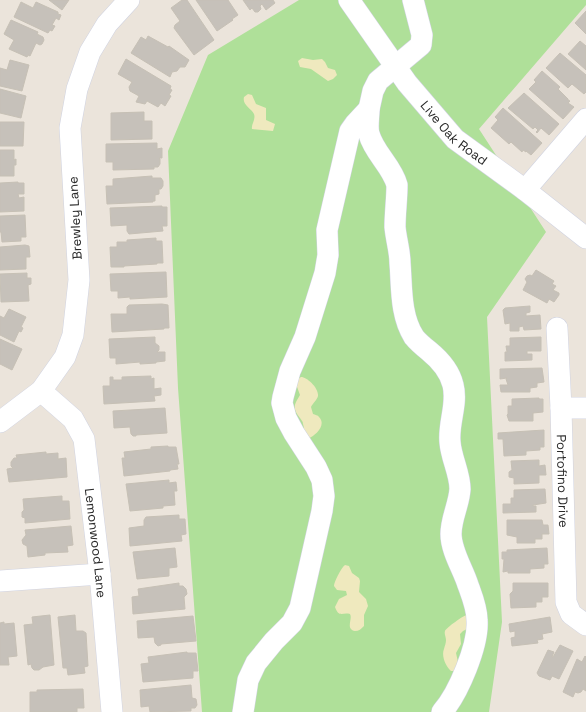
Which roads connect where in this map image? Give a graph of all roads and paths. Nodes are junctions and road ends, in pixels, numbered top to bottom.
1 (129, 0) edge
2 (349, 0) edge
3 (415, 3) edge
4 (395, 66) junction
5 (369, 109) junction
6 (586, 119) edge
7 (525, 190) junction
8 (586, 238) edge
9 (557, 328) dead end
10 (41, 391) junction
11 (561, 408) junction
12 (586, 408) edge
13 (0, 422) edge
14 (100, 574) junction
15 (0, 581) edge
16 (586, 625) edge
17 (112, 712) edge
18 (243, 712) edge
19 (442, 712) edge

1 - 10 street, Brewley Lane
2 - 4 street, Live Oak Road
3 - 4 street
4 - 5 street
4 - 7 street, Live Oak Road
5 - 18 street
5 - 19 street
6 - 7 street
7 - 8 street, Live Oak Road
9 - 11 street, Portofino Drive
10 - 13 street, Brewley Lane
10 - 14 street, Lemonwood Lane
11 - 12 street
11 - 16 street, Portofino Drive
14 - 15 street
14 - 17 street, Lemonwood Lane

